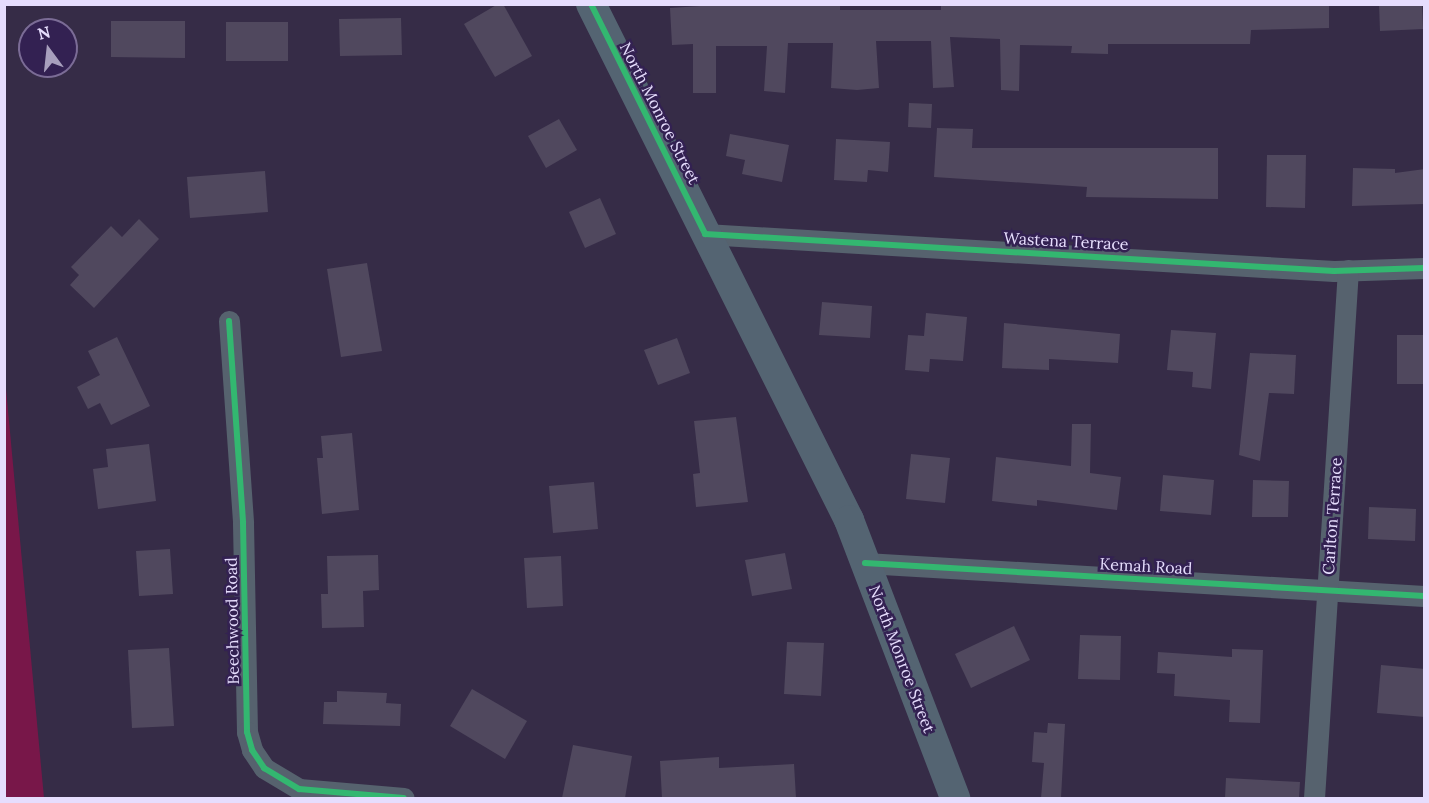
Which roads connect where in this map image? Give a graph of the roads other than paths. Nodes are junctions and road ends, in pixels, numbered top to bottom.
1 (591, 4) edge
2 (705, 234) junction
3 (1425, 268) edge
4 (1348, 270) junction
5 (229, 321) dead end
6 (865, 563) junction
7 (1328, 590) junction
8 (1425, 596) edge
9 (404, 798) edge
10 (955, 798) edge
11 (1314, 798) edge

1 - 2 main road, North Monroe Street
2 - 4 street, Wastena Terrace
2 - 6 main road, North Monroe Street
3 - 4 street, Wastena Terrace
4 - 7 street, Carlton Terrace
5 - 9 street, Beechwood Road
6 - 7 street, Kemah Road
6 - 10 main road, North Monroe Street
7 - 8 street, Kemah Road
7 - 11 street, Carlton Terrace

